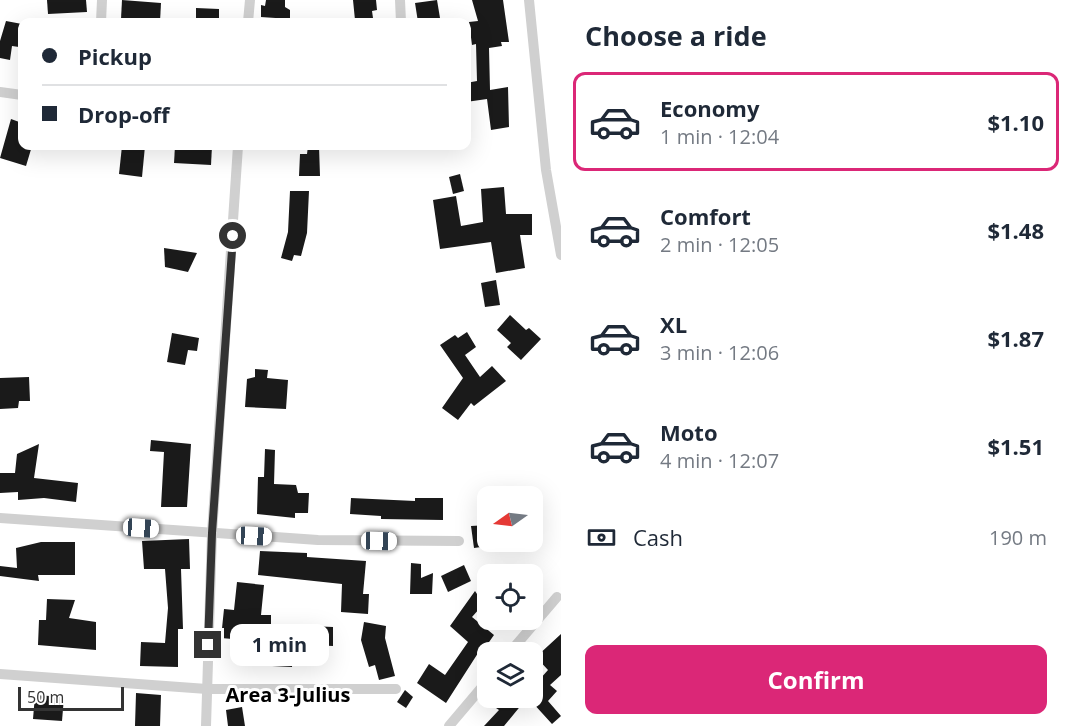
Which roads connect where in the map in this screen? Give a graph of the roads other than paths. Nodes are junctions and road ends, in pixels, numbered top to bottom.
1 (102, 0) edge
2 (250, 0) edge
3 (400, 0) edge
4 (530, 0) edge
5 (101, 18) edge
6 (248, 18) edge
7 (401, 18) edge
8 (0, 92) edge
9 (18, 94) edge
10 (238, 150) edge
11 (561, 255) edge
12 (0, 518) edge
13 (212, 533) junction
14 (459, 541) dead end
15 (557, 597) dead end
16 (519, 642) edge
17 (0, 674) edge
18 (396, 689) dead end
19 (207, 690) junction
20 (477, 693) edge
21 (206, 726) edge
22 (449, 726) edge

1 - 5 street
2 - 6 street
3 - 7 street
4 - 11 street
8 - 9 street
10 - 13 street
12 - 13 street
13 - 14 street
13 - 19 street
15 - 16 street
17 - 19 street
18 - 19 street
19 - 21 street
20 - 22 street

